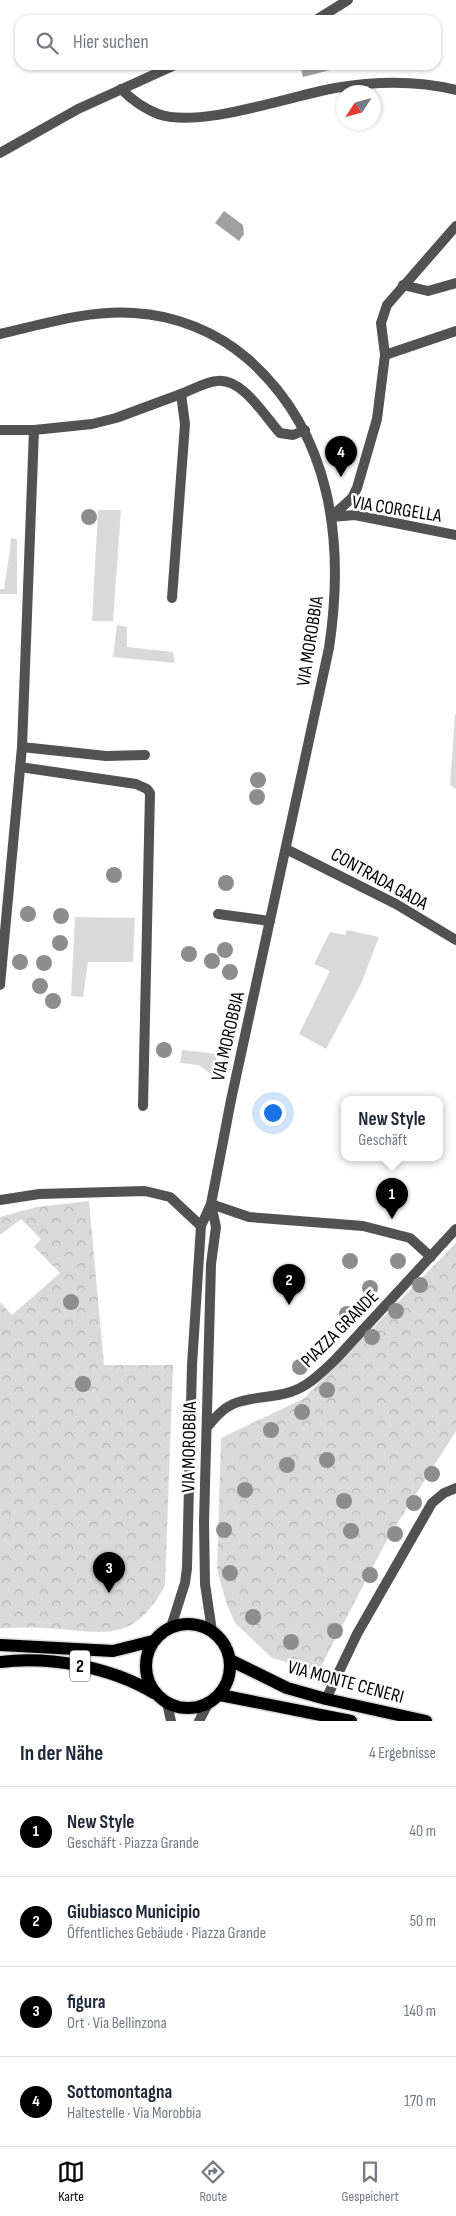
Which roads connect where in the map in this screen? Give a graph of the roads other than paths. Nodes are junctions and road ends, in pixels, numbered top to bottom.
1 (348, 0) edge
2 (324, 15) edge
3 (164, 70) edge
4 (121, 89) junction
5 (456, 90) edge
6 (0, 153) edge
7 (456, 226) edge
8 (456, 283) edge
9 (403, 285) junction
10 (456, 331) edge
11 (0, 334) edge
12 (385, 355) junction
13 (181, 394) junction
14 (0, 430) edge
15 (34, 430) junction
16 (305, 430) junction
17 (331, 517) junction
18 (456, 536) edge
19 (172, 598) dead end
20 (22, 747) junction
21 (145, 755) dead end
22 (20, 767) junction
23 (286, 849) junction
24 (218, 914) dead end
25 (270, 921) junction
26 (456, 940) edge
27 (0, 985) edge
28 (143, 1106) dead end
29 (0, 1200) edge
30 (211, 1204) junction
31 (201, 1226) junction
32 (456, 1229) edge
33 (430, 1257) junction
34 (206, 1427) junction
35 (456, 1488) edge
36 (170, 1627) junction
37 (212, 1631) junction
38 (153, 1641) junction
39 (0, 1644) edge
40 (230, 1660) junction
41 (0, 1662) edge
42 (156, 1693) junction
43 (220, 1695) junction
44 (326, 1699) junction
45 (167, 1703) junction
46 (208, 1704) junction
47 (171, 1721) edge
48 (199, 1721) edge
49 (351, 1721) edge
50 (426, 1721) edge

1 - 2 street
3 - 4 street
4 - 5 street
4 - 6 street
7 - 9 street
8 - 9 street
9 - 12 street
10 - 12 street
11 - 16 street, VIA MOROBBIA
12 - 17 street
13 - 15 street
13 - 16 street
13 - 19 street
14 - 15 street
15 - 20 street
16 - 17 street, VIA MOROBBIA
17 - 18 street, VIA CORGELLA
17 - 23 street, VIA MOROBBIA
20 - 21 street
20 - 22 street
22 - 27 street
22 - 28 street
23 - 25 street, VIA MOROBBIA
23 - 26 street, CONTRADA GADA
24 - 25 street
25 - 30 street, VIA MOROBBIA
29 - 31 street
30 - 31 street, VIA MOROBBIA
30 - 33 street
30 - 34 street, VIA MOROBBIA
31 - 36 street, VIA MOROBBIA
32 - 33 street, PIAZZA GRANDE
33 - 34 street, PIAZZA GRANDE
34 - 37 street, VIA MOROBBIA
35 - 44 street
36 - 37 main road
36 - 38 main road
37 - 40 main road
38 - 39 main road, 2
38 - 42 main road
40 - 43 main road
40 - 44 main road, VIA MONTE CENERI
41 - 42 main road, 2
42 - 45 main road
43 - 46 main road
43 - 49 main road, VIA MONTE CENERI
44 - 50 main road, VIA MONTE CENERI
45 - 46 main road
45 - 47 street
46 - 48 street

